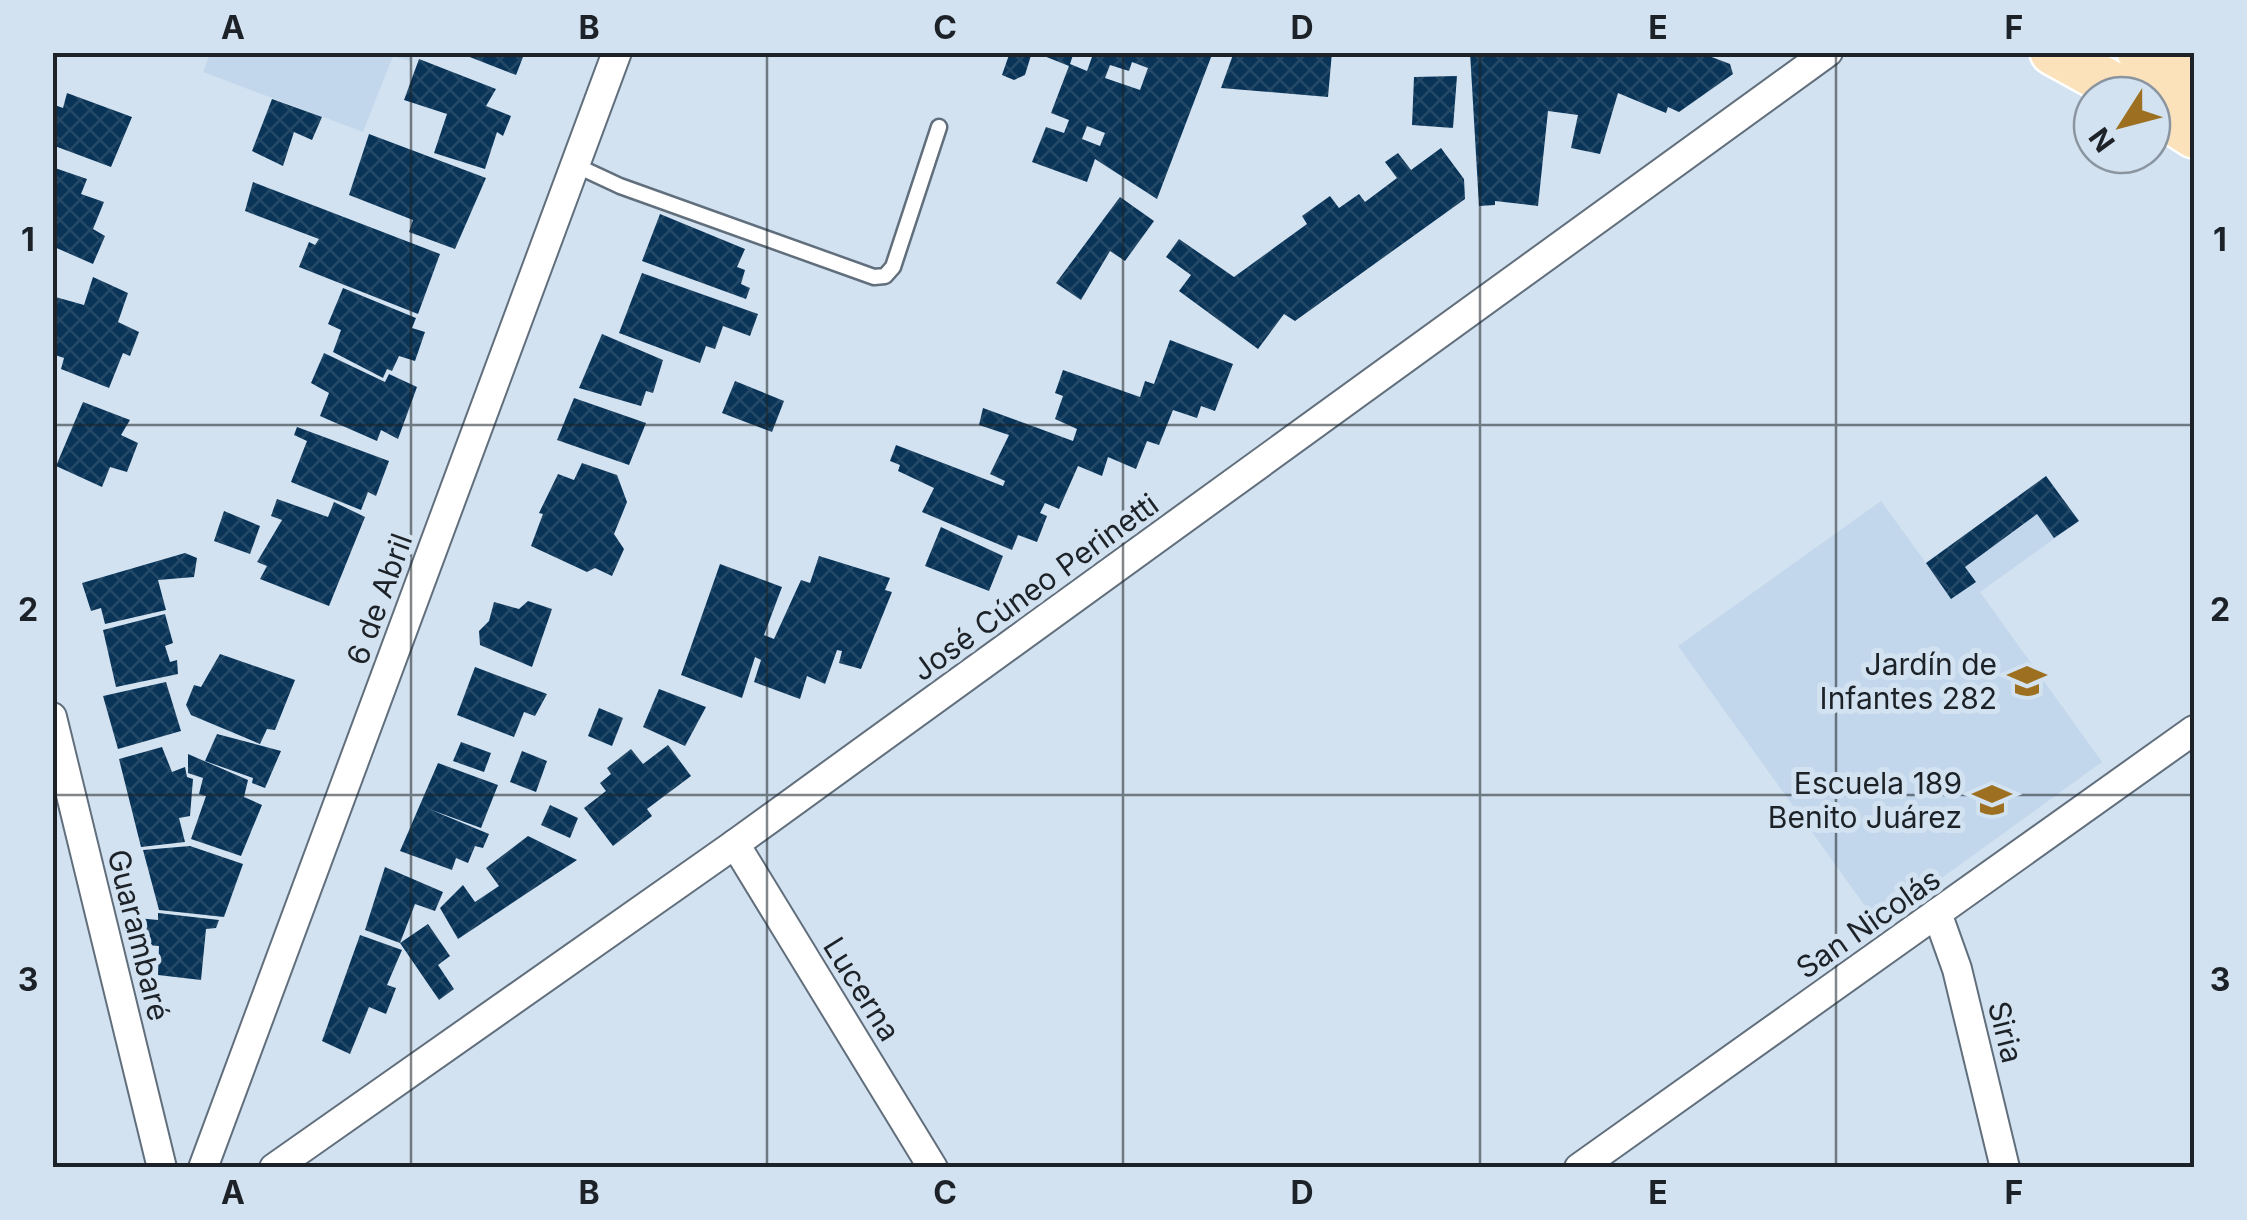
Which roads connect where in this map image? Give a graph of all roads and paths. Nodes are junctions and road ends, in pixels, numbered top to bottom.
1 (617, 52) edge
2 (1828, 52) edge
3 (2053, 52) edge
4 (2140, 52) edge
5 (2095, 75) edge
6 (2194, 86) edge
7 (2172, 121) edge
8 (939, 127) dead end
9 (2194, 136) edge
10 (575, 165) junction
11 (52, 717) edge
12 (2194, 730) edge
13 (735, 844) junction
14 (1937, 913) junction
15 (162, 1168) edge
16 (203, 1168) edge
17 (274, 1168) edge
18 (933, 1168) edge
19 (1579, 1168) edge
20 (2006, 1168) edge

1 - 10 street, 6 de Abril
2 - 13 street, José Cúneo Perinetti
3 - 5 main road
4 - 6 main road
7 - 9 main road
8 - 10 lane
10 - 16 street, 6 de Abril
11 - 15 street, Guarambaré
12 - 14 street, San Nicolás
13 - 17 street, José Cúneo Perinetti
13 - 18 street, Lucerna
14 - 19 street, San Nicolás
14 - 20 street, Siria

